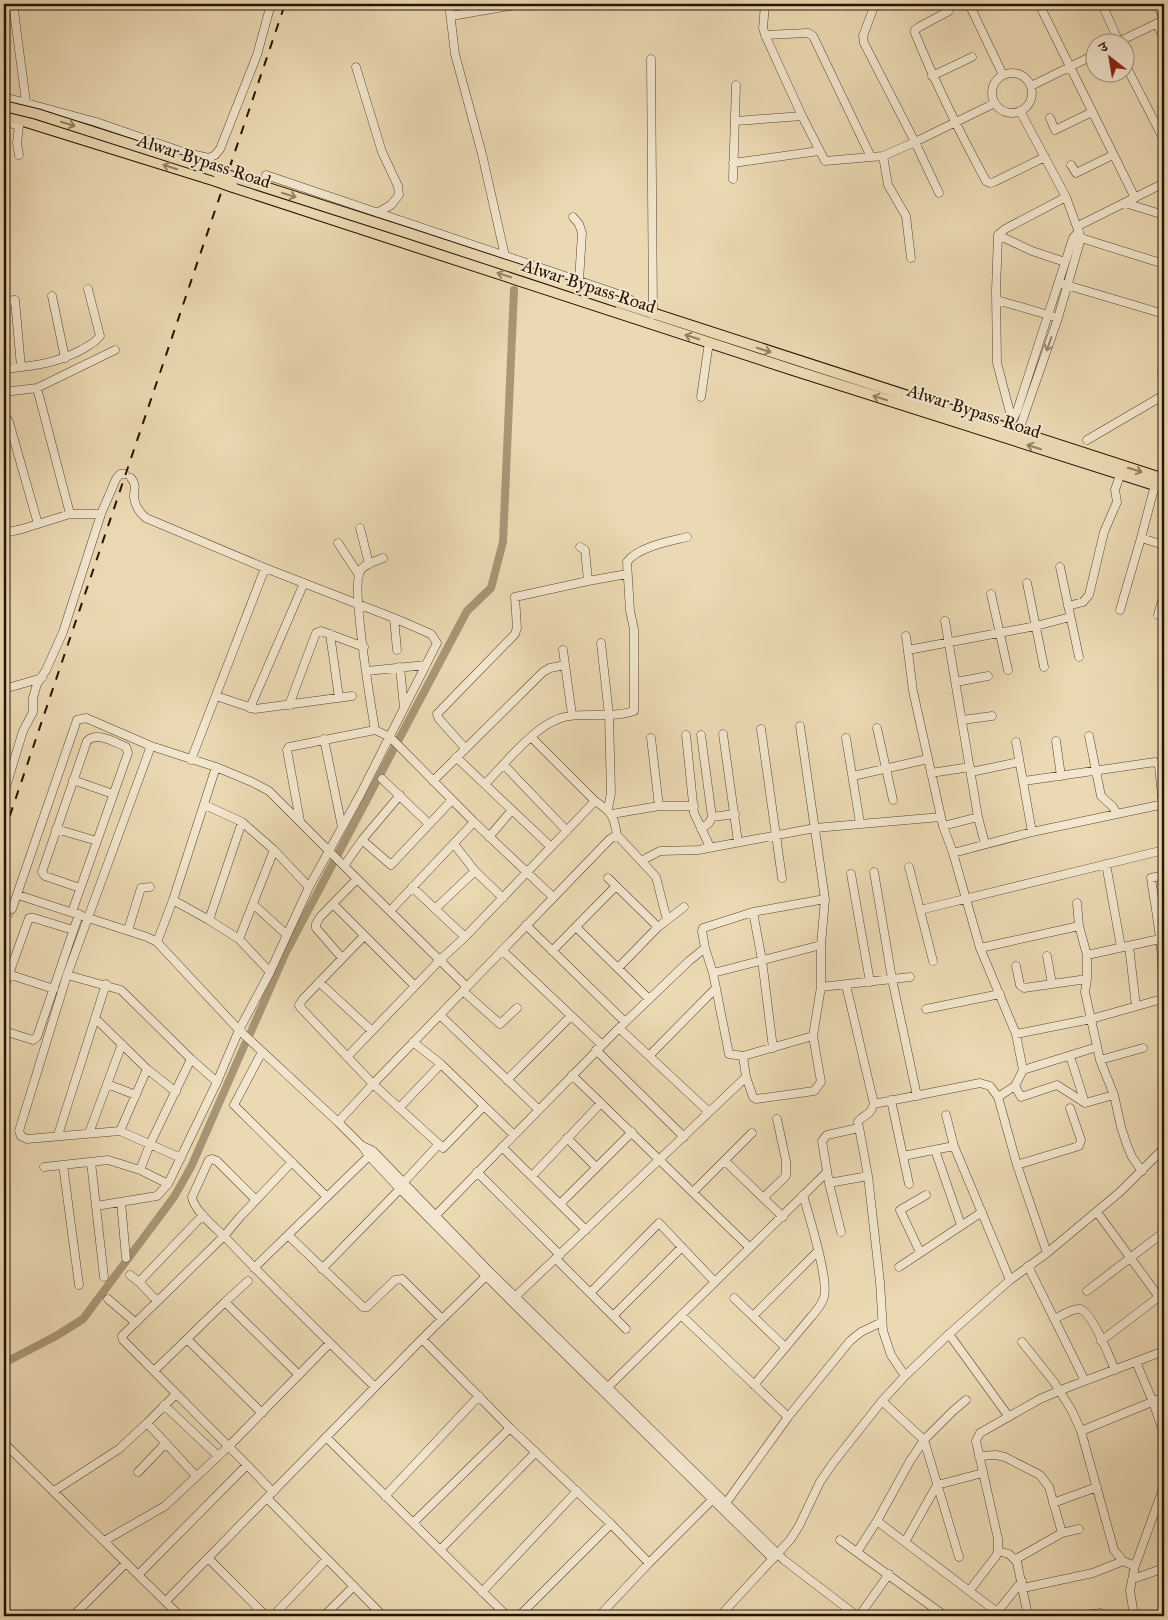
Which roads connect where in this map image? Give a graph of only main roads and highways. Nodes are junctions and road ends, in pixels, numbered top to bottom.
1 (4, 106) edge
2 (4, 115) edge
3 (1164, 479) edge
4 (1160, 487) edge

1 -> 3 main road, Alwar Bypass Road, bridge
4 -> 2 main road, Alwar Bypass Road, bridge

